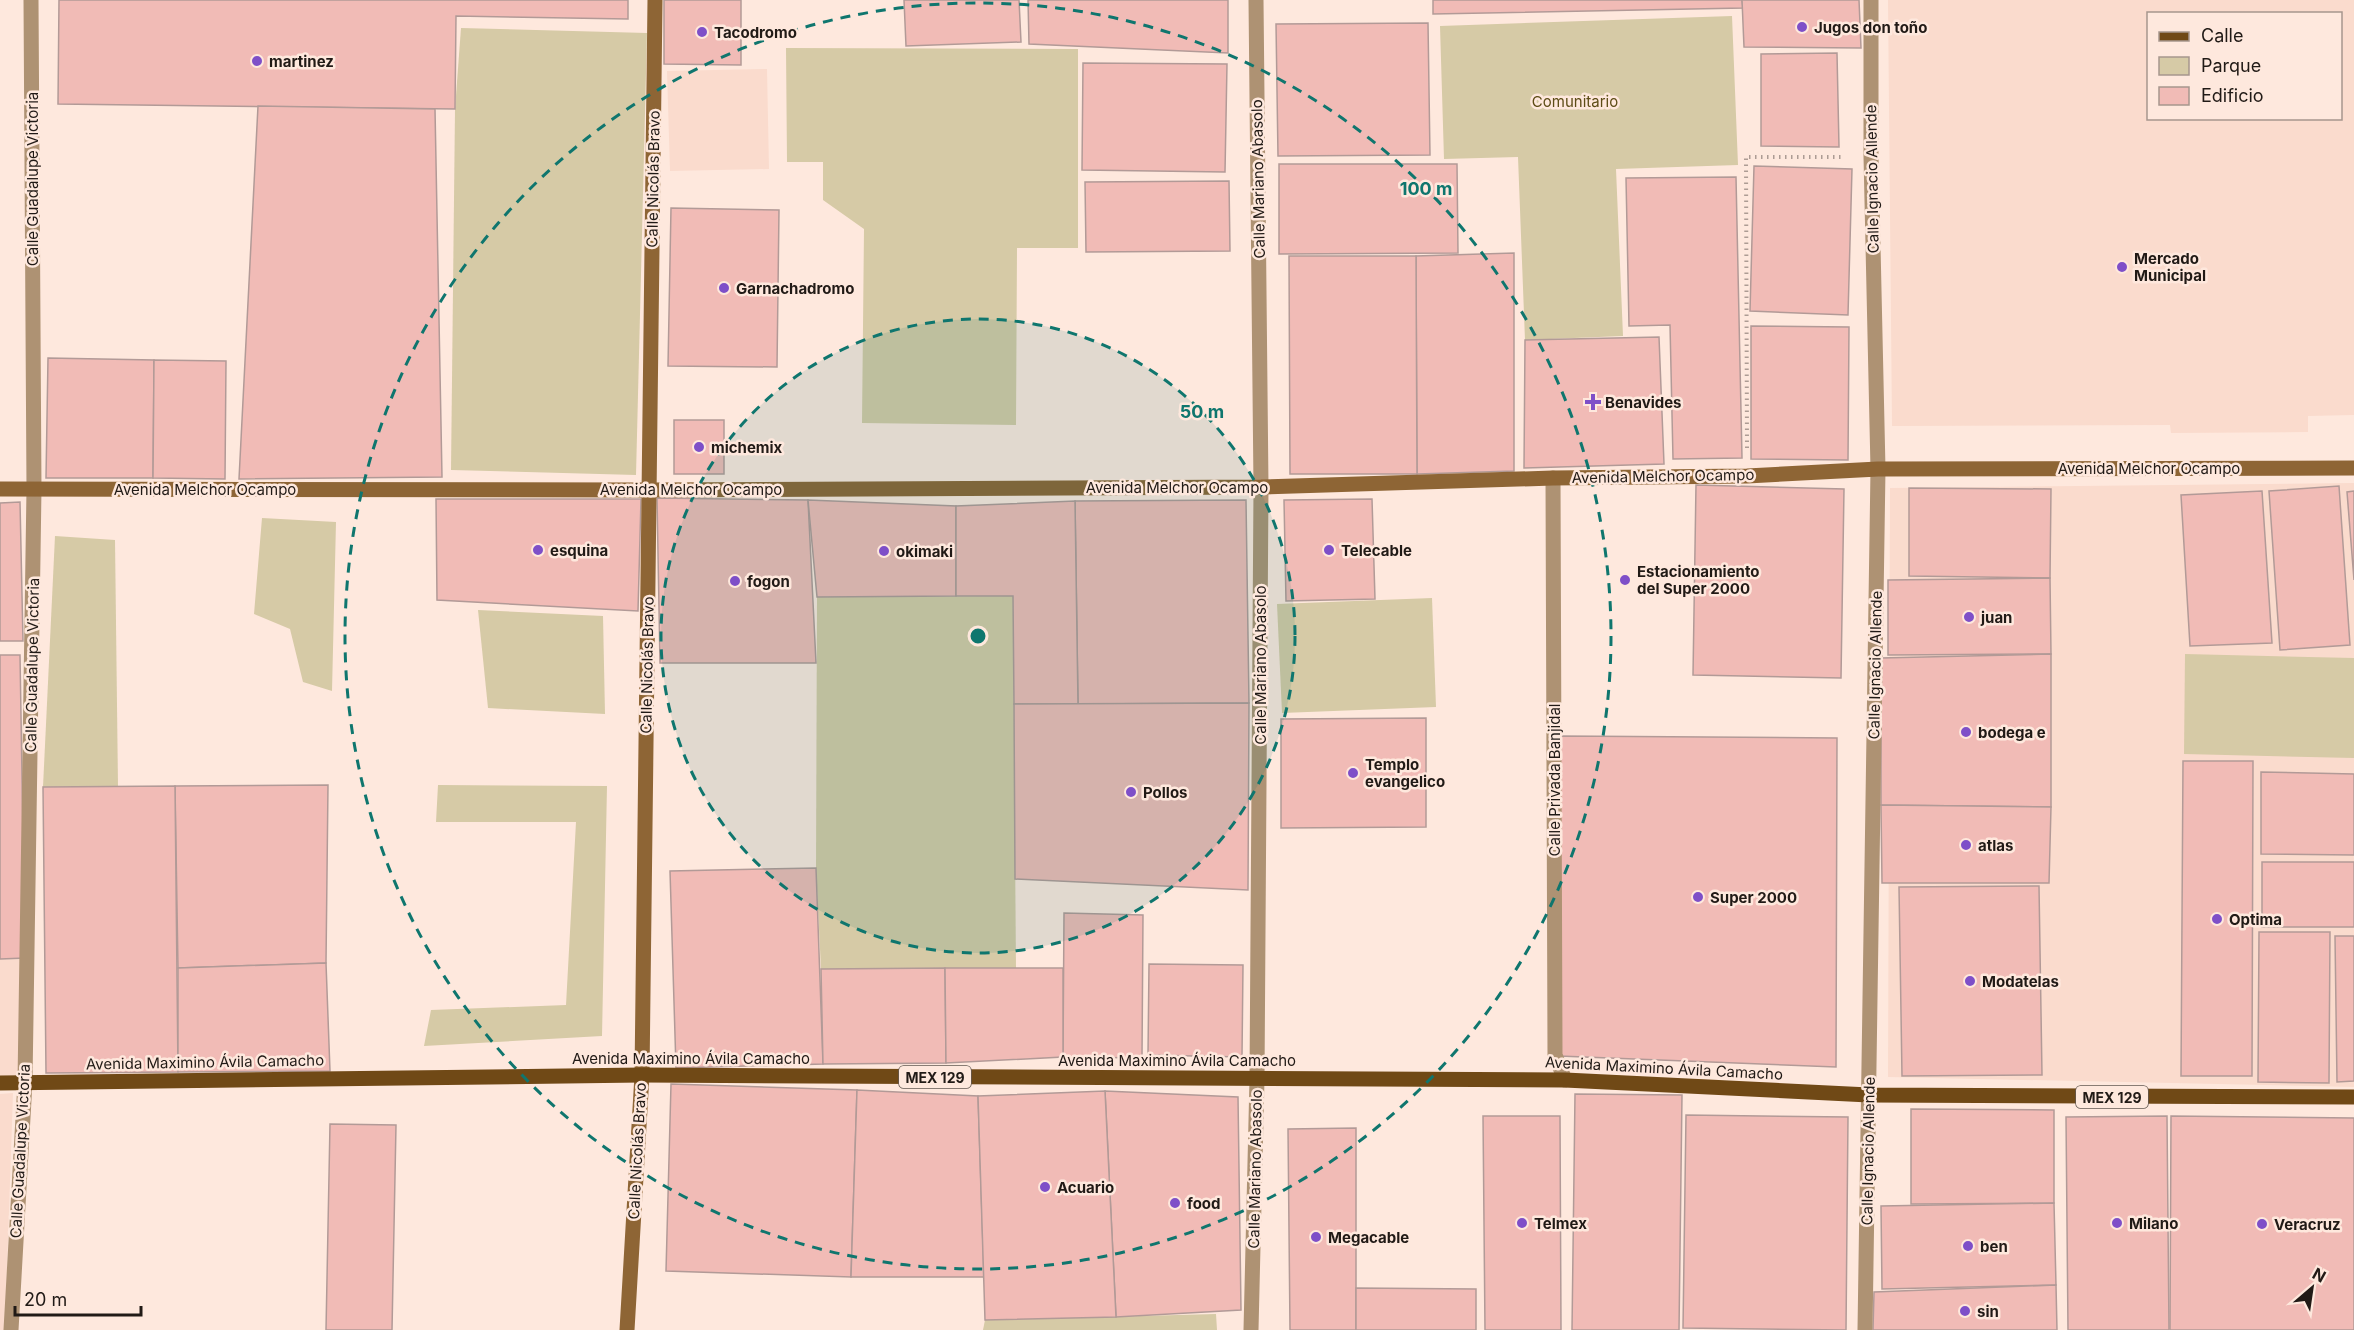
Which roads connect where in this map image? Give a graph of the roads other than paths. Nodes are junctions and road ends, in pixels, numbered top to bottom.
1 (31, 0) edge
2 (655, 0) edge
3 (1256, 0) edge
4 (1871, 0) edge
5 (2354, 468) edge
6 (1878, 469) junction
7 (1553, 478) junction
8 (1261, 486) junction
9 (0, 489) edge
10 (34, 489) junction
11 (650, 490) junction
12 (642, 1075) junction
13 (1257, 1079) junction
14 (1565, 1080) junction
15 (25, 1082) junction
16 (0, 1083) edge
17 (1869, 1095) junction
18 (2354, 1097) edge
19 (10, 1330) edge
20 (627, 1330) edge
21 (1251, 1330) edge
22 (1865, 1330) edge

1 - 10 street, Calle Guadalupe Victoria
2 - 11 street, Calle Nicolás Bravo
3 - 8 street, Calle Mariano Abasolo
4 - 6 street, Calle Ignacio Allende
5 - 6 street, Avenida Melchor Ocampo
6 - 7 street, Avenida Melchor Ocampo
6 - 17 street, Calle Ignacio Allende
7 - 8 street, Avenida Melchor Ocampo
7 - 14 street, Calle Privada Banjidal
8 - 11 street, Avenida Melchor Ocampo
8 - 13 street, Calle Mariano Abasolo
9 - 10 street, Avenida Melchor Ocampo
10 - 11 street, Avenida Melchor Ocampo
10 - 15 street, Calle Guadalupe Victoria
11 - 12 street, Calle Nicolás Bravo
12 - 13 main road, Avenida Maximino Ávila Camacho / MEX 129
12 - 15 main road, Avenida Maximino Ávila Camacho / MEX 129
12 - 20 street, Calle Nicolás Bravo
13 - 14 main road, Avenida Maximino Ávila Camacho / MEX 129
13 - 21 street, Calle Mariano Abasolo
14 - 17 main road, Avenida Maximino Ávila Camacho / MEX 129
15 - 16 main road, Avenida Maximino Ávila Camacho / MEX 129
15 - 19 street, Calle Guadalupe Victoria
17 - 18 main road, Avenida Maximino Ávila Camacho / MEX 129
17 - 22 street, Calle Ignacio Allende

